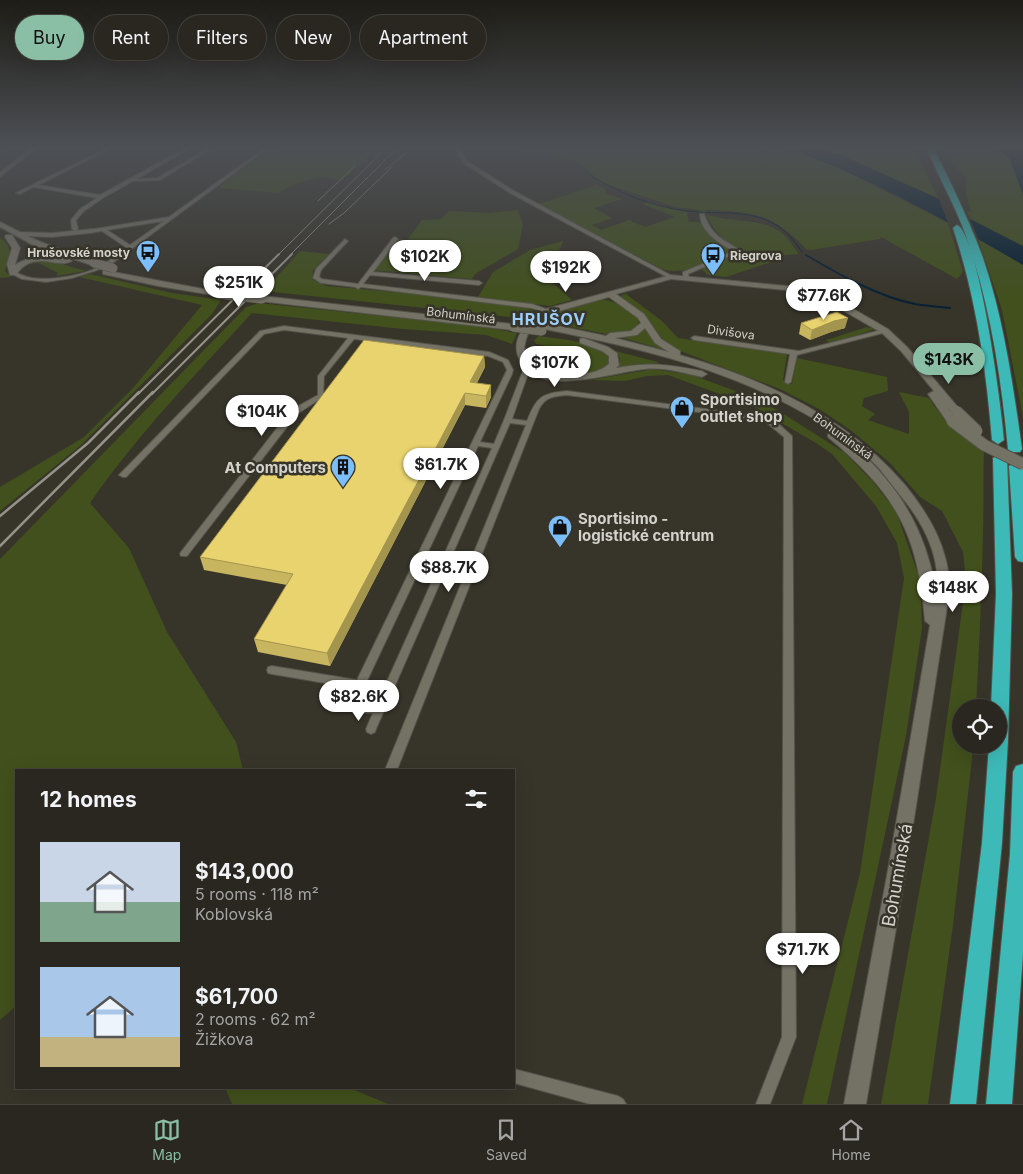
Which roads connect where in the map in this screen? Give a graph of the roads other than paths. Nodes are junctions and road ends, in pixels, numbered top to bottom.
1 (99, 199) edge
2 (199, 199) edge
3 (524, 199) edge
4 (945, 199) edge
5 (954, 199) edge
6 (702, 215) dead end
7 (173, 218) junction
8 (0, 224) edge
9 (75, 229) dead end
10 (103, 229) junction
11 (90, 231) junction
12 (5, 233) edge
13 (395, 239) dead end
14 (345, 241) dead end
15 (131, 248) junction
16 (72, 260) junction
17 (110, 268) junction
18 (13, 273) junction
19 (369, 273) junction
20 (671, 277) junction
21 (686, 277) junction
22 (479, 284) dead end
23 (358, 287) junction
24 (609, 293) junction
25 (983, 295) junction
26 (549, 311) junction
27 (535, 320) dead end
28 (646, 323) junction
29 (885, 331) junction
30 (524, 334) dead end
31 (572, 334) junction
32 (352, 337) junction
33 (694, 338) dead end
34 (794, 352) junction
35 (705, 367) junction
36 (527, 368) junction
37 (590, 377) junction
38 (721, 379) junction
39 (788, 382) dead end
40 (508, 420) junction
41 (530, 424) junction
42 (998, 440) dead end
43 (475, 443) junction
44 (495, 446) junction
45 (1000, 458) dead end
46 (1019, 459) edge
47 (123, 475) dead end
48 (184, 554) dead end
49 (1023, 557) edge
50 (933, 646) junction
51 (272, 670) dead end
52 (360, 685) junction
53 (390, 689) junction
54 (1000, 699) edge
55 (371, 729) dead end
56 (997, 754) edge
57 (390, 769) edge
58 (1023, 772) edge
59 (515, 1076) edge
60 (618, 1104) edge
61 (763, 1104) edge
62 (855, 1104) edge
63 (963, 1104) edge
64 (999, 1104) edge

1 - 9 street
2 - 7 street
3 - 20 street
4 - 25 highway
5 - 25 highway
6 - 21 street
7 - 10 street
7 - 15 street
8 - 12 main road, Bohumínská
10 - 11 street
10 - 15 street
11 - 12 main road
11 - 16 main road
12 - 16 main road, Bohumínská
12 - 18 main road
13 - 19 street
14 - 23 street
15 - 17 street
16 - 17 main road, Bohumínská
16 - 18 main road
17 - 18 street
17 - 31 main road, Bohumínská, bridge
19 - 22 street
19 - 23 street
20 - 21 main road
20 - 24 main road
21 - 29 main road
23 - 26 street
24 - 26 main road
24 - 28 main road
25 - 42 highway
25 - 46 highway
26 - 27 main road
28 - 31 main road
28 - 35 main road
29 - 34 street, Divišova
29 - 46 main road, bridge
30 - 36 main road
31 - 35 main road, Bohumínská
31 - 37 main road
31 - 38 main road, Bohumínská
32 - 43 street
32 - 47 street
32 - 48 street
33 - 34 street, Divišova
34 - 39 street
35 - 50 main road, Bohumínská
36 - 37 main road
36 - 40 street
37 - 38 main road
38 - 50 main road, Bohumínská
40 - 41 street
40 - 44 street
41 - 57 street
41 - 61 street
43 - 44 street
43 - 52 street
44 - 53 street
45 - 54 highway
46 - 49 highway
50 - 62 main road, Bohumínská
51 - 52 street
52 - 53 street
53 - 55 street
56 - 63 highway
58 - 64 highway
59 - 60 street

